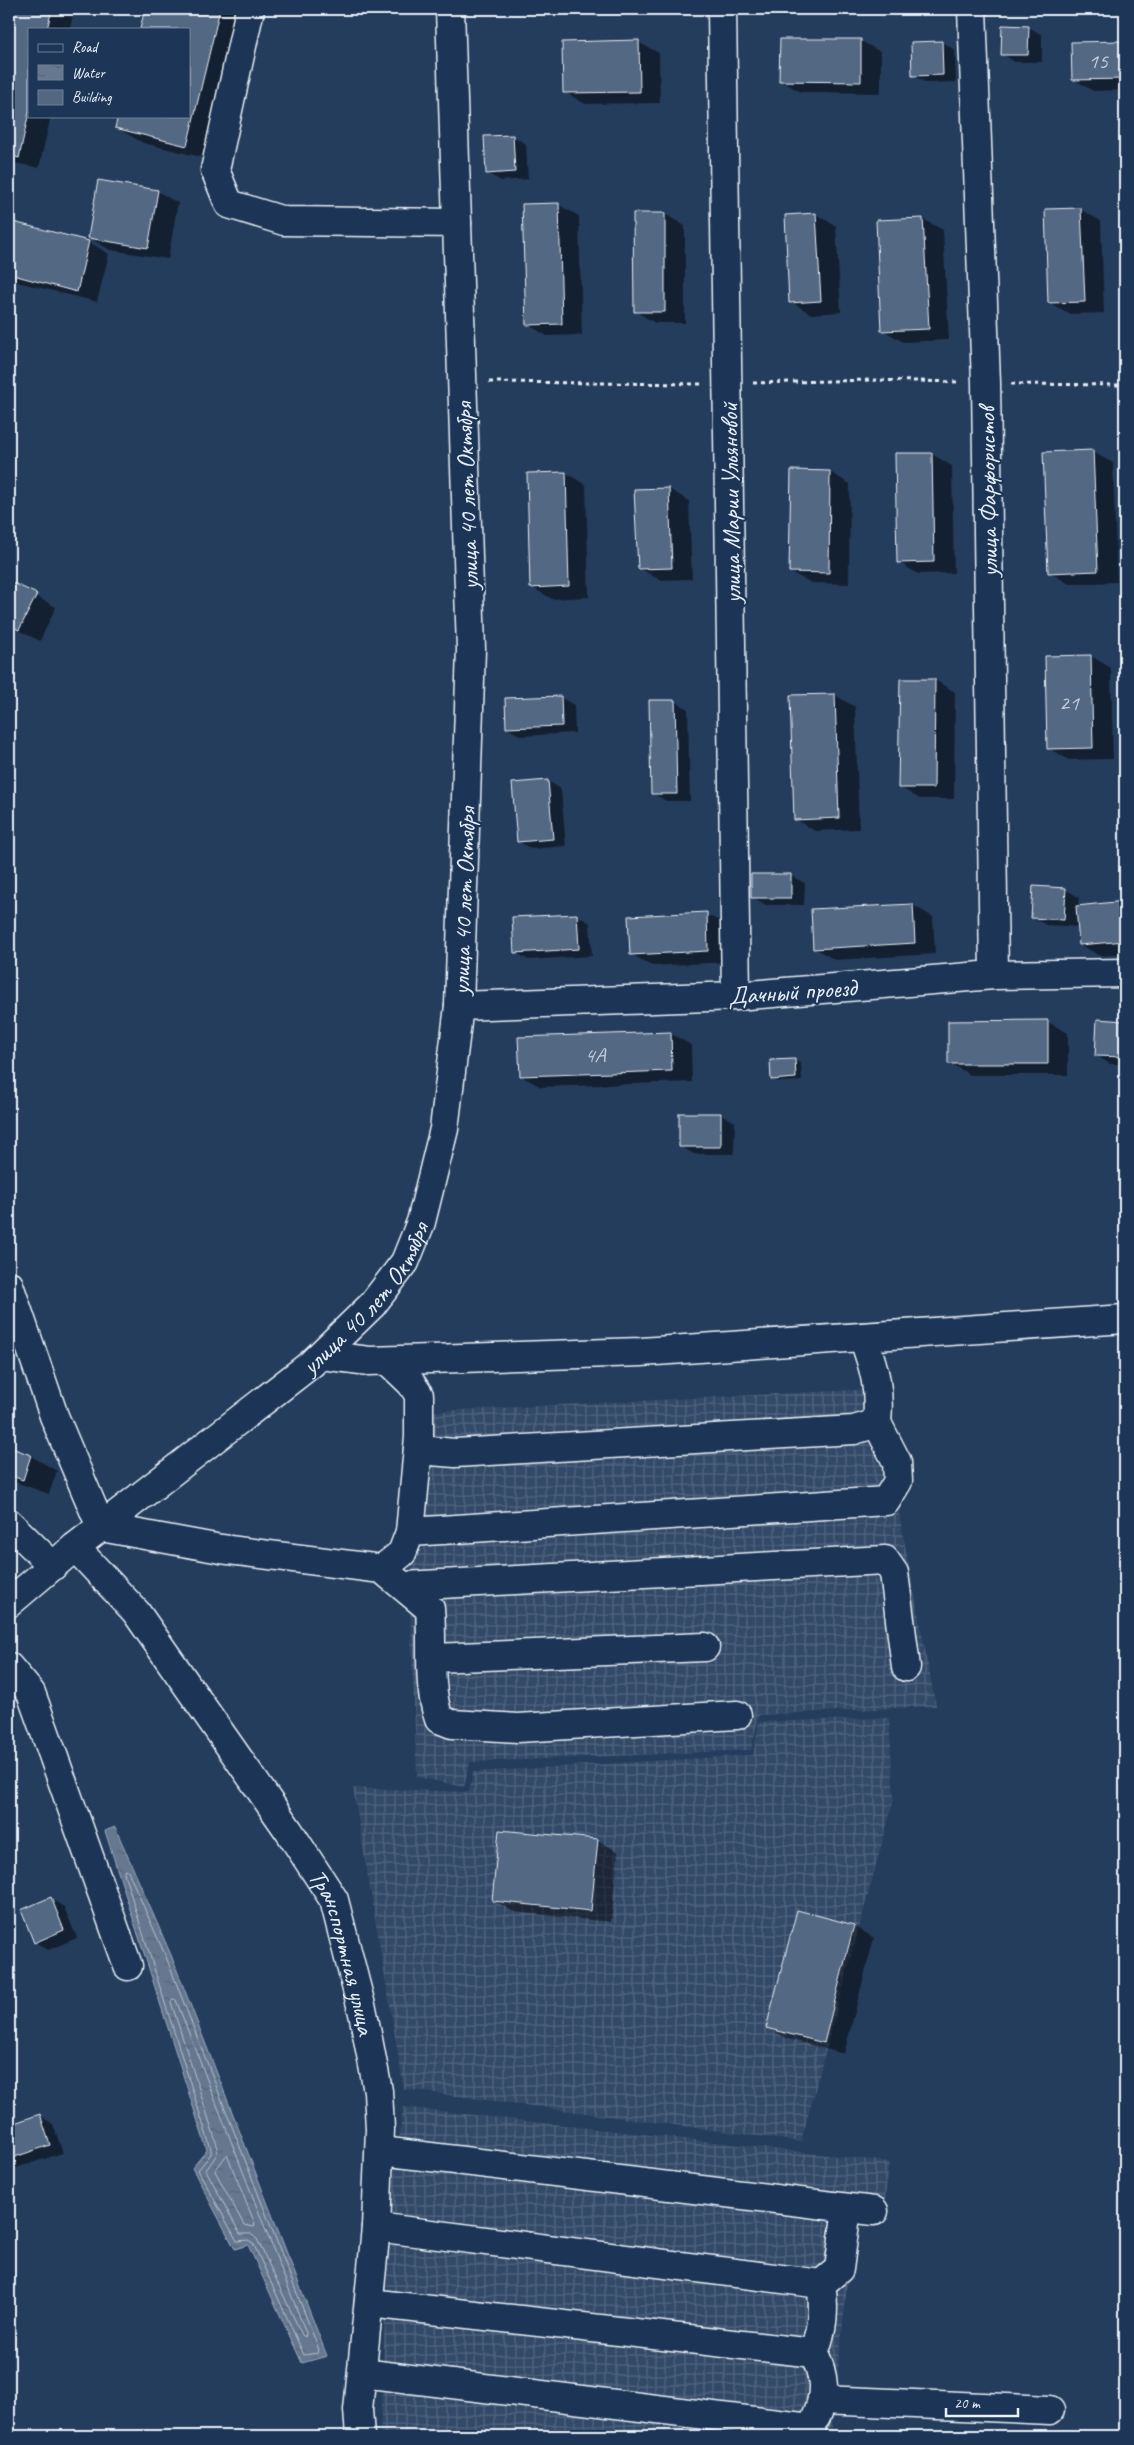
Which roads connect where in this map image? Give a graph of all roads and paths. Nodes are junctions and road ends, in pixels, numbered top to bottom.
1 (250, 9) edge
2 (450, 9) edge
3 (722, 9) edge
4 (972, 9) edge
5 (457, 223) junction
6 (462, 382) junction
7 (986, 383) junction
8 (728, 384) junction
9 (1125, 385) edge
10 (1125, 973) edge
11 (994, 975) junction
12 (736, 996) junction
13 (459, 1006) junction
14 (9, 1285) edge
15 (1125, 1319) edge
16 (863, 1337) junction
17 (321, 1355) junction
18 (388, 1360) junction
19 (877, 1423) junction
20 (418, 1450) junction
21 (9, 1523) edge
22 (101, 1527) junction
23 (410, 1532) junction
24 (75, 1547) junction
25 (53, 1566) junction
26 (382, 1569) junction
27 (404, 1586) junction
28 (9, 1603) edge
29 (705, 1647) dead end
30 (433, 1658) junction
31 (906, 1667) dead end
32 (9, 1668) edge
33 (737, 1715) dead end
34 (128, 1966) dead end
35 (381, 2151) junction
36 (847, 2208) junction
37 (874, 2211) dead end
38 (376, 2227) junction
39 (821, 2284) junction
40 (369, 2304) junction
41 (814, 2353) junction
42 (362, 2374) junction
43 (822, 2400) junction
44 (1050, 2410) dead end
45 (813, 2432) edge
46 (360, 2436) edge

1 - 5 street
2 - 5 street, улица 40 лет Октября
3 - 8 street, улица Марии Ульяновой
4 - 7 street, улица Фарфористов
5 - 6 street, улица 40 лет Октября
6 - 8 path
6 - 13 street, улица 40 лет Октября
7 - 8 path
7 - 9 path
7 - 11 street, улица Фарфористов
8 - 12 street, улица Марии Ульяновой
10 - 11 street, Дачный проезд
11 - 12 street, Дачный проезд
12 - 13 street, Дачный проезд
13 - 17 street, улица 40 лет Октября
14 - 22 street
15 - 16 street
16 - 18 street
16 - 19 street
17 - 18 street
17 - 22 street, улица 40 лет Октября
18 - 20 street
19 - 20 street
19 - 23 street
20 - 23 street
21 - 25 street
22 - 24 street, улица 40 лет Октября
22 - 26 street
23 - 26 street
24 - 25 street, улица 40 лет Октября
24 - 35 street, Транспортная улица
25 - 28 street, улица 40 лет Октября
26 - 27 street
27 - 30 street
27 - 31 street
29 - 30 street
30 - 33 street
32 - 34 street
35 - 36 street
35 - 38 street, Транспортная улица
36 - 37 street
36 - 39 street
38 - 39 street
38 - 40 street, Транспортная улица
39 - 41 street
40 - 41 street
40 - 42 street, Транспортная улица
41 - 43 street
42 - 45 street
42 - 46 street, Транспортная улица
43 - 44 street
43 - 45 street

